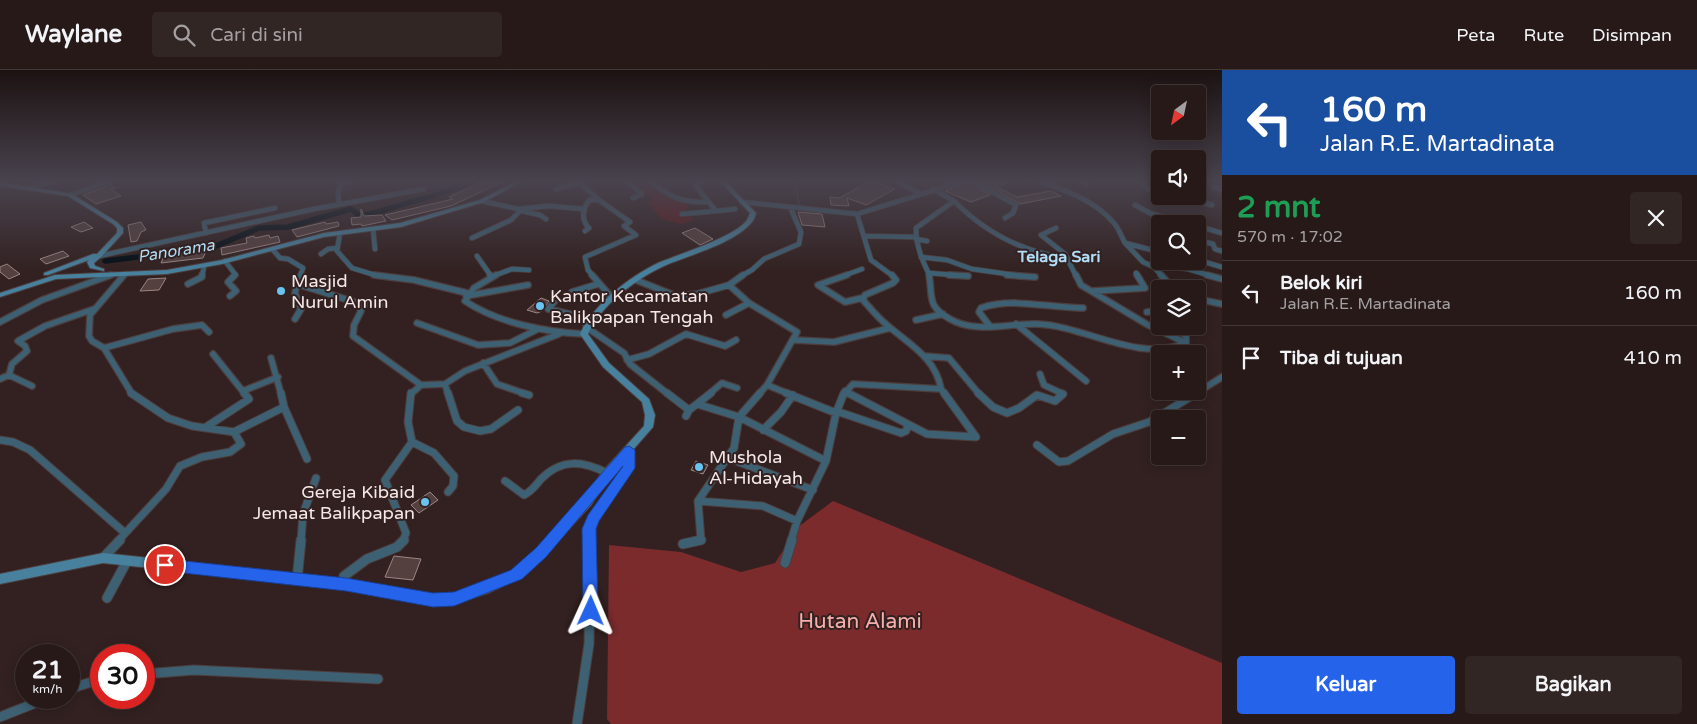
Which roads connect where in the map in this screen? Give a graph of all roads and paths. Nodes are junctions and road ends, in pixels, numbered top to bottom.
1 (97, 212) edge
2 (258, 212) edge
3 (305, 212) edge
4 (434, 212) edge
5 (446, 212) edge
6 (519, 212) edge
7 (527, 212) edge
8 (584, 212) edge
9 (615, 212) edge
10 (710, 212) edge
11 (748, 212) edge
12 (792, 212) edge
13 (830, 212) edge
14 (865, 212) edge
15 (938, 212) edge
16 (966, 212) edge
17 (1014, 212) edge
18 (1100, 212) edge
19 (682, 214) dead end
20 (858, 214) junction
21 (1005, 218) dead end
22 (546, 219) dead end
23 (1056, 228) dead end
24 (1206, 228) edge
25 (373, 229) junction
26 (585, 231) dead end
27 (206, 233) junction
28 (340, 233) junction
29 (1222, 233) edge
30 (864, 236) junction
31 (472, 238) dead end
32 (916, 238) junction
33 (116, 239) junction
34 (927, 241) dead end
35 (1206, 242) edge
36 (1125, 243) junction
37 (337, 248) junction
38 (375, 249) dead end
39 (273, 250) junction
40 (1151, 250) edge
41 (1222, 251) edge
42 (321, 254) dead end
43 (100, 256) junction
44 (477, 256) dead end
45 (921, 257) junction
46 (1066, 258) junction
47 (225, 259) junction
48 (90, 262) junction
49 (1206, 262) edge
50 (1147, 264) junction
51 (204, 266) junction
52 (1222, 267) edge
53 (77, 268) junction
54 (862, 269) dead end
55 (102, 270) junction
56 (528, 270) dead end
57 (65, 273) junction
58 (929, 273) junction
59 (1136, 273) dead end
60 (125, 274) junction
61 (88, 275) junction
62 (111, 275) junction
63 (55, 276) junction
64 (968, 276) dead end
65 (36, 277) junction
66 (492, 277) junction
67 (1035, 277) dead end
68 (1222, 279) edge
69 (636, 280) junction
70 (1165, 280) edge
71 (188, 284) dead end
72 (297, 284) junction
73 (598, 284) junction
74 (528, 285) dead end
75 (730, 285) junction
76 (0, 290) edge
77 (1091, 291) junction
78 (572, 292) dead end
79 (0, 295) edge
80 (467, 295) junction
81 (230, 296) dead end
82 (862, 298) junction
83 (613, 299) junction
84 (1206, 300) edge
85 (554, 302) dead end
86 (749, 303) junction
87 (358, 304) junction
88 (1222, 304) edge
89 (380, 305) dead end
90 (1083, 308) dead end
91 (94, 309) junction
92 (1151, 311) edge
93 (1147, 312) dead end
94 (943, 314) junction
95 (726, 315) dead end
96 (296, 319) dead end
97 (916, 320) dead end
98 (0, 322) edge
99 (416, 323) dead end
100 (989, 324) junction
101 (1016, 324) junction
102 (586, 327) junction
103 (890, 328) junction
104 (538, 329) junction
105 (209, 332) dead end
106 (559, 334) junction
107 (1184, 335) edge
108 (736, 340) dead end
109 (794, 340) junction
110 (1186, 342) junction
111 (104, 348) junction
112 (213, 354) dead end
113 (924, 356) junction
114 (271, 358) dead end
115 (627, 360) junction
116 (483, 364) junction
117 (1040, 374) dead end
118 (9, 375) junction
119 (278, 377) junction
120 (1222, 377) edge
121 (0, 379) edge
122 (1086, 381) dead end
123 (445, 384) junction
124 (421, 385) junction
125 (767, 385) junction
126 (32, 386) dead end
127 (737, 388) dead end
128 (941, 390) junction
129 (243, 391) junction
130 (845, 391) junction
131 (528, 395) dead end
132 (793, 395) junction
133 (697, 404) junction
134 (284, 407) junction
135 (518, 410) dead end
136 (836, 412) junction
137 (739, 417) junction
138 (908, 425) junction
139 (206, 427) junction
140 (763, 430) junction
141 (234, 432) junction
142 (0, 440) edge
143 (412, 442) junction
144 (1037, 444) dead end
145 (629, 450) junction
146 (728, 458) junction
147 (307, 459) dead end
148 (826, 461) junction
149 (607, 473) junction
150 (316, 478) dead end
151 (505, 481) dead end
152 (813, 490) junction
153 (448, 492) dead end
154 (698, 501) junction
155 (797, 521) junction
156 (126, 533) junction
157 (683, 544) dead end
158 (103, 558) junction
159 (127, 561) junction
160 (785, 563) dead end
161 (0, 579) edge
162 (297, 580) junction
163 (346, 584) junction
164 (107, 598) dead end
165 (155, 673) edge
166 (378, 679) dead end
167 (20, 709) edge
168 (0, 717) edge
169 (577, 724) edge

1 - 33 main road
2 - 27 street
3 - 27 street
4 - 47 main road
5 - 25 main road
6 - 31 street
7 - 22 street
8 - 26 street
9 - 73 street
10 - 19 street
11 - 69 main road
12 - 75 street
13 - 20 street
14 - 20 street
15 - 32 street
16 - 46 street
17 - 21 street
18 - 36 street
20 - 30 street
23 - 46 street
24 - 29 street
25 - 28 main road
25 - 38 street
27 - 43 street
28 - 37 street
28 - 39 main road
30 - 32 street
30 - 82 street
32 - 34 street
32 - 45 street
33 - 43 main road
33 - 53 main road
35 - 41 street
36 - 40 street
36 - 50 street
37 - 42 street
37 - 80 street
39 - 47 main road
39 - 72 street
43 - 48 main road
44 - 66 street
45 - 58 street
45 - 67 street
46 - 77 street
47 - 51 main road
47 - 55 main road
47 - 81 street
48 - 53 main road
48 - 55 main road
49 - 52 street
50 - 68 street
50 - 70 street
51 - 60 main road
51 - 71 street
53 - 55 main road
53 - 57 main road
53 - 61 main road
53 - 65 main road
54 - 82 street
56 - 66 street
57 - 63 main road
57 - 65 main road
58 - 64 street
58 - 94 street
59 - 77 street
60 - 62 main road
60 - 91 street
61 - 62 main road
61 - 63 main road
62 - 98 street
63 - 79 main road
65 - 76 main road
66 - 80 street
69 - 75 street
69 - 83 main road
72 - 87 street
72 - 96 street
73 - 78 street
73 - 83 street
74 - 80 street
75 - 86 street
77 - 110 street
80 - 104 street
82 - 103 street
83 - 102 main road
84 - 88 street
85 - 102 street
86 - 95 street
86 - 109 street
87 - 89 street
87 - 124 street
90 - 100 street
91 - 111 street
91 - 118 street
92 - 93 street
94 - 97 street
94 - 100 street
99 - 104 street
100 - 101 street
101 - 110 street
101 - 122 street
102 - 106 street
102 - 115 street
102 - 145 main road
103 - 109 street
103 - 113 street
104 - 106 street
105 - 111 street
106 - 116 street
107 - 110 street
108 - 115 street
109 - 125 street
111 - 139 street
112 - 129 street
113 - 117 street
113 - 128 street
114 - 119 street
115 - 133 street
116 - 123 street
116 - 131 street
118 - 121 street
118 - 126 street
119 - 129 street
119 - 134 street
120 - 144 street
123 - 124 street
123 - 135 street
124 - 143 street
125 - 132 street
125 - 137 street
127 - 133 street
128 - 130 street
128 - 138 street
129 - 139 street
130 - 136 street
130 - 138 street
132 - 136 street
132 - 140 street
133 - 137 street
134 - 141 street
134 - 147 street
136 - 138 street
136 - 148 street
137 - 140 street
137 - 146 street
139 - 141 street
140 - 148 street
141 - 156 street
142 - 156 street
143 - 153 street
143 - 163 street
145 - 149 main road
145 - 169 street
146 - 152 street
146 - 154 street
148 - 152 street
149 - 151 street
149 - 163 main road
150 - 162 street
152 - 155 street
154 - 155 street
154 - 157 street
155 - 160 street
156 - 158 street
158 - 159 main road
158 - 161 main road
159 - 162 main road
159 - 164 street
162 - 163 main road
165 - 166 street
167 - 168 street

